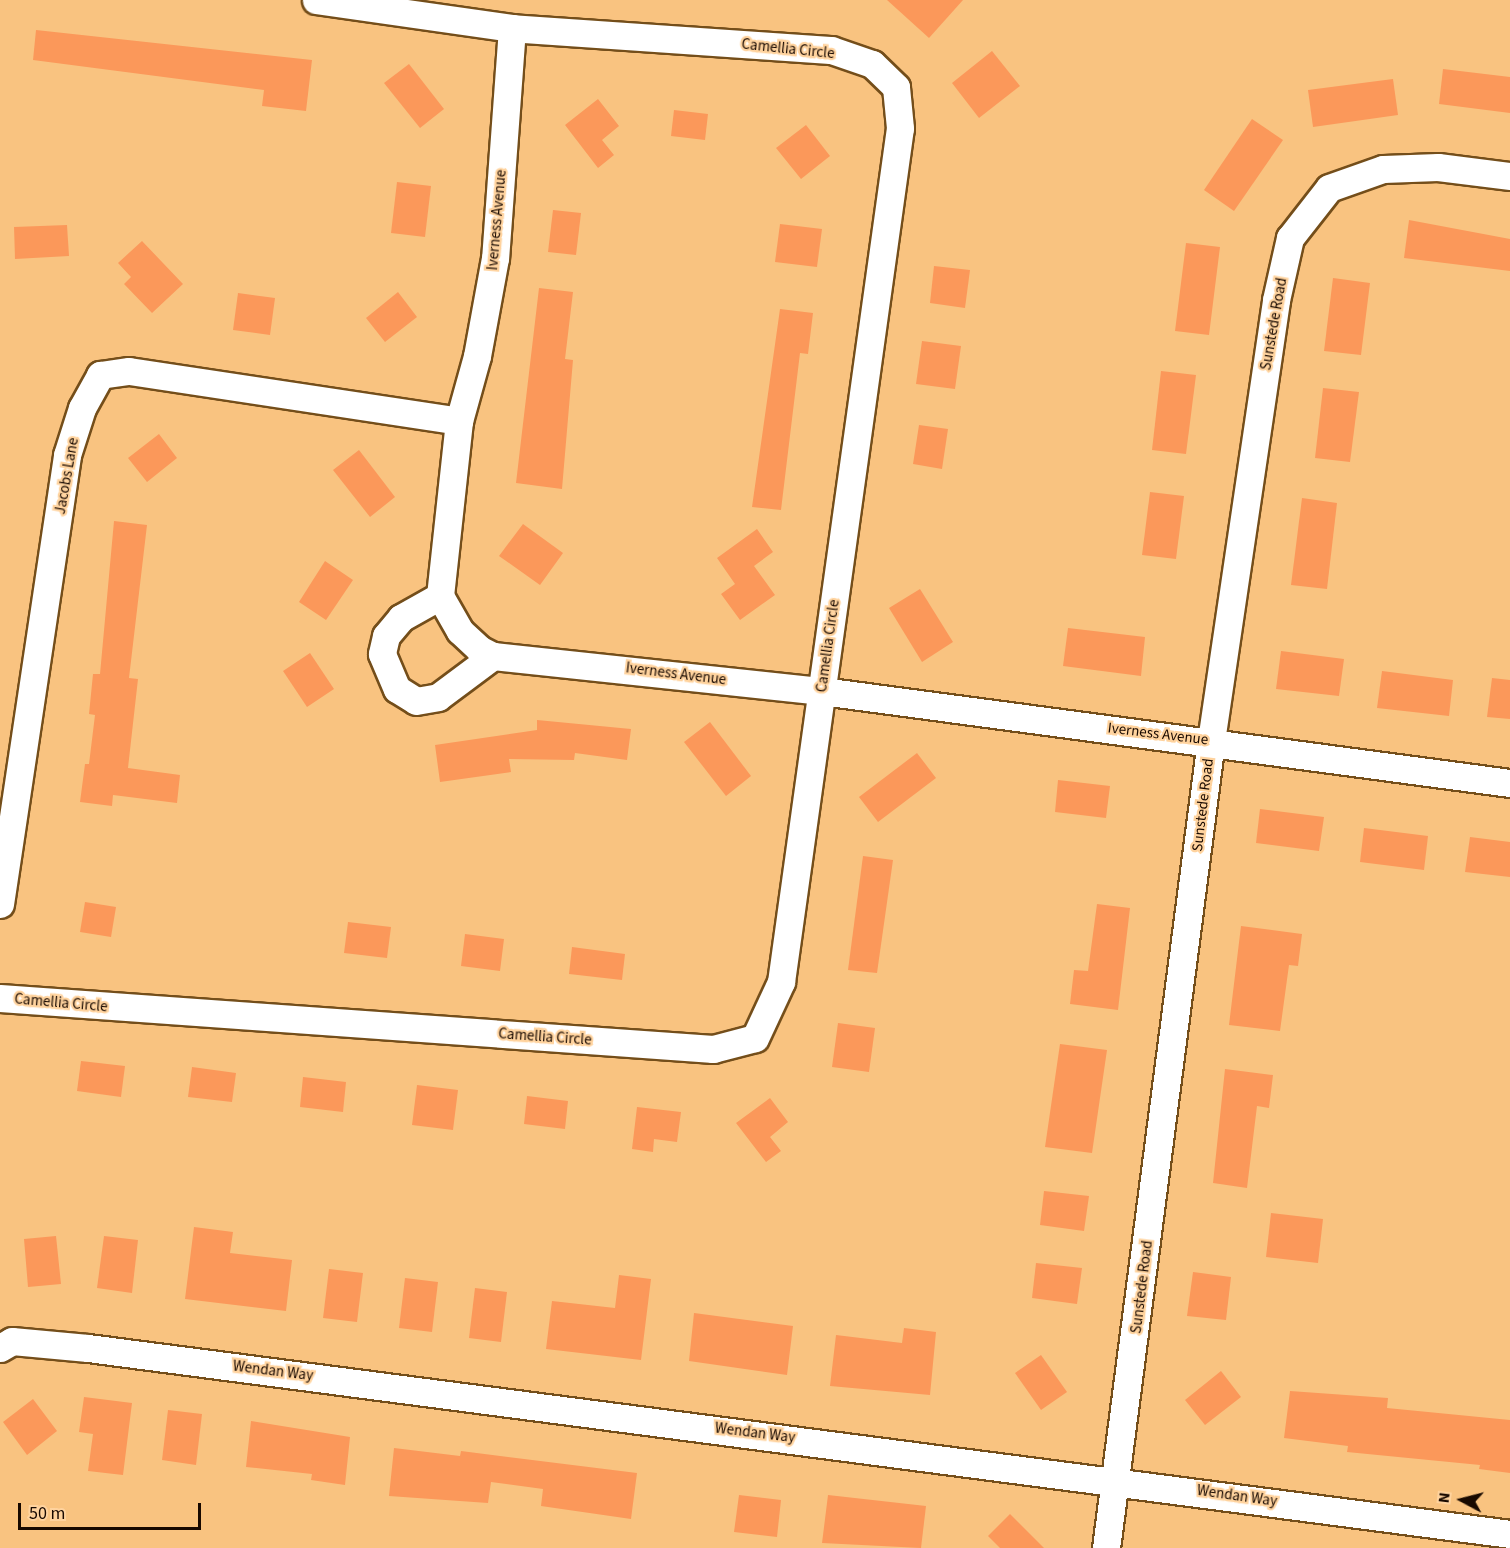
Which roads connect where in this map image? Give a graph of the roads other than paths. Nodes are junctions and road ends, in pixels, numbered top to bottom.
1 (316, 0) edge
2 (512, 28) junction
3 (1510, 176) edge
4 (459, 421) junction
5 (440, 596) junction
6 (493, 656) junction
7 (822, 691) junction
8 (1212, 741) junction
9 (1510, 783) edge
10 (0, 904) edge
11 (0, 998) edge
12 (0, 1348) edge
13 (1117, 1479) junction
14 (1510, 1534) edge
15 (1106, 1548) edge

1 - 2 street, Camellia Circle
2 - 4 street, Iverness Avenue
2 - 7 street, Camellia Circle
3 - 8 street, Sunstede Road
4 - 5 street, Iverness Avenue
4 - 10 street, Jacobs Lane
5 - 6 street
5 - 6 street
6 - 7 street, Iverness Avenue
7 - 8 street, Iverness Avenue
7 - 11 street, Camellia Circle
8 - 9 street, Iverness Avenue
8 - 13 street, Sunstede Road
12 - 13 street, Wendan Way
13 - 14 street, Wendan Way
13 - 15 street, Sunstede Road

